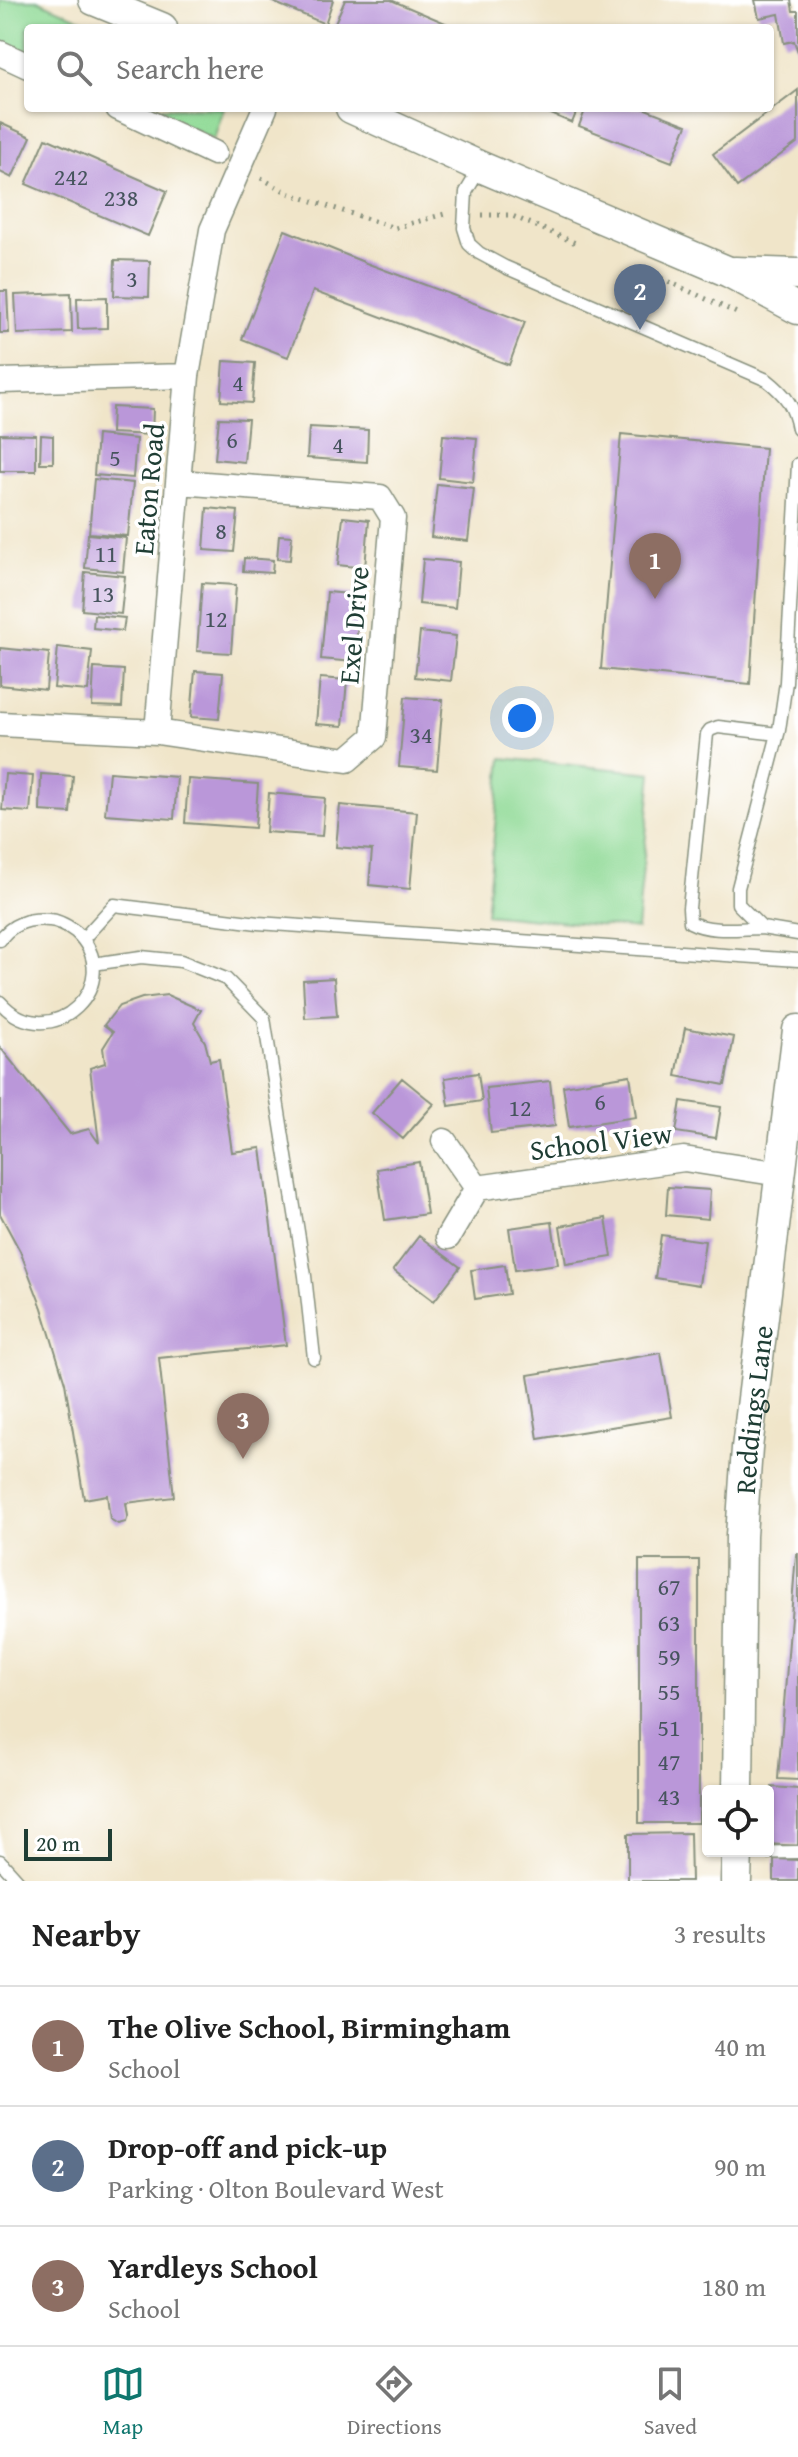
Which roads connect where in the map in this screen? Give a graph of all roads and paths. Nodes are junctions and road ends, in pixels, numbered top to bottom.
1 (94, 0) edge
2 (152, 24) edge
3 (0, 53) edge
4 (24, 64) edge
5 (127, 112) edge
6 (263, 112) edge
7 (360, 112) edge
8 (214, 153) dead end
9 (239, 165) junction
10 (481, 167) junction
11 (463, 215) junction
12 (584, 246) dead end
13 (729, 272) junction
14 (798, 274) edge
15 (653, 275) dead end
16 (798, 309) edge
17 (751, 319) dead end
18 (187, 376) junction
19 (0, 381) edge
20 (798, 429) edge
21 (798, 464) edge
22 (179, 482) junction
23 (0, 724) edge
24 (157, 732) junction
25 (778, 734) junction
26 (762, 928) junction
27 (798, 934) edge
28 (83, 939) junction
29 (0, 940) edge
30 (798, 960) edge
31 (93, 964) junction
32 (0, 1002) edge
33 (798, 1030) edge
34 (444, 1141) dead end
35 (781, 1174) junction
36 (477, 1188) junction
37 (448, 1237) dead end
38 (314, 1358) dead end
39 (738, 1785) edge
40 (798, 1852) edge
41 (0, 1861) edge
42 (737, 1862) edge
43 (18, 1881) edge

1 - 2 street
3 - 4 street
5 - 8 street
6 - 9 street, Eaton Road
7 - 10 street
9 - 11 path
9 - 18 street, Eaton Road
10 - 11 lane
10 - 13 street
11 - 12 path
11 - 20 lane
13 - 14 street
13 - 16 street
15 - 17 path
18 - 19 street
18 - 22 street, Eaton Road
21 - 25 lane
22 - 24 street, Eaton Road
22 - 24 street, Exel Drive
23 - 24 street
25 - 26 lane
25 - 26 lane
26 - 27 lane
28 - 29 lane
28 - 30 lane
28 - 31 lane
31 - 32 lane
31 - 38 lane
33 - 35 street, Reddings Lane
34 - 36 street
35 - 36 street, School View
35 - 39 street, Reddings Lane
36 - 37 street
40 - 42 lane
41 - 43 lane

